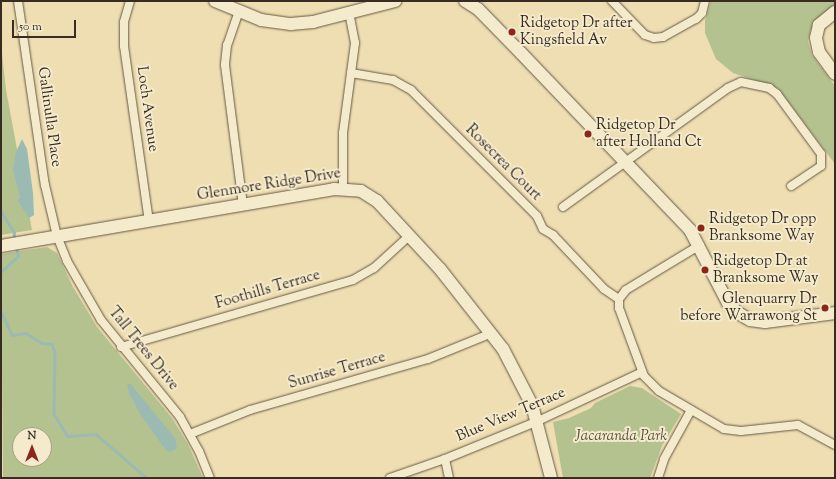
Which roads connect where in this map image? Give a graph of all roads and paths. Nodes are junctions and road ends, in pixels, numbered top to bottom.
1 (18, 1) edge
2 (130, 1) edge
3 (215, 1) edge
4 (395, 1) edge
5 (465, 1) edge
6 (612, 1) edge
7 (705, 1) edge
8 (239, 11) junction
9 (349, 12) junction
10 (835, 12) edge
11 (351, 73) junction
12 (835, 74) edge
13 (625, 162) junction
14 (791, 186) dead end
15 (343, 188) junction
16 (243, 205) junction
17 (562, 207) dead end
18 (149, 221) junction
19 (56, 236) junction
20 (409, 236) junction
21 (700, 245) junction
22 (1, 246) edge
23 (619, 299) junction
24 (835, 313) edge
25 (492, 333) junction
26 (121, 347) junction
27 (642, 372) junction
28 (691, 410) junction
29 (538, 421) junction
30 (190, 434) junction
31 (835, 445) edge
32 (445, 459) junction
33 (210, 478) edge
34 (390, 478) edge
35 (449, 478) edge
36 (551, 478) edge
37 (658, 478) edge

1 - 19 street, Gallinulla Place
2 - 18 street, Loch Avenue
3 - 8 street
4 - 9 street
5 - 13 street
6 - 7 street
8 - 9 street
8 - 16 street
9 - 11 street
10 - 12 street
11 - 15 street
11 - 23 street, Rosecrea Court
13 - 14 street
13 - 17 street
13 - 21 street
15 - 16 street, Glenmore Ridge Drive
15 - 20 street, Glenmore Ridge Drive
16 - 18 street, Glenmore Ridge Drive
18 - 19 street, Glenmore Ridge Drive
19 - 22 street, Glenmore Ridge Drive
19 - 26 street, Tall Trees Drive
20 - 25 street, Glenmore Ridge Drive
20 - 26 street, Foothills Terrace
21 - 23 street
21 - 24 street
23 - 27 street
25 - 29 street, Glenmore Ridge Drive
25 - 30 street, Sunrise Terrace
26 - 30 street, Tall Trees Drive
27 - 28 street
27 - 29 street, Blue View Terrace
28 - 31 street
28 - 37 street
29 - 32 street, Blue View Terrace
29 - 36 street, Glenmore Ridge Drive
30 - 33 street, Tall Trees Drive
32 - 34 street, Blue View Terrace
32 - 35 street

